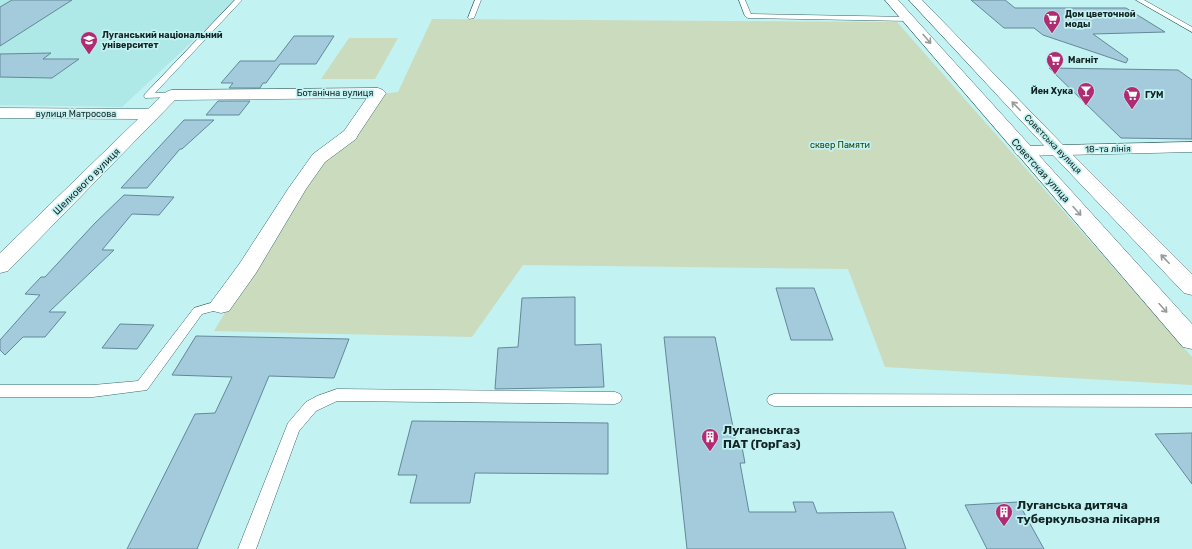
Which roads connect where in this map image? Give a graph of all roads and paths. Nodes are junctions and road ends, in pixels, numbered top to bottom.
1 (239, 0) edge
2 (478, 0) edge
3 (742, 0) edge
4 (891, 0) edge
5 (915, 0) edge
6 (1139, 0) edge
7 (471, 18) dead end
8 (909, 18) junction
9 (1192, 30) edge
10 (171, 95) junction
11 (0, 113) edge
12 (152, 114) junction
13 (1192, 147) edge
14 (1058, 150) junction
15 (1023, 151) junction
16 (0, 266) edge
17 (1192, 287) edge
18 (221, 305) joint
19 (1192, 340) edge
20 (0, 391) edge
21 (615, 398) dead end
22 (774, 400) dead end
23 (1192, 401) edge
24 (247, 549) edge

1 - 10 lane
2 - 7 lane
3 - 8 lane
4 - 8 main road, Советская улица
14 -> 5 main road, Совєтська вулиця
6 - 9 lane
8 -> 15 main road, Советская улица
10 - 12 main road, Шелкового вулиця
10 - 18 main road, Ботанічна вулиця
11 - 12 main road, вулиця Матросова
12 - 16 main road, Шелкового вулиця
13 - 14 main road, 18-та лінія
14 - 15 main road, 18-та лінія
17 -> 14 main road, Совєтська вулиця
15 -> 19 main road, Советская улица
18 - 20 lane
21 - 24 lane
22 - 23 lane

